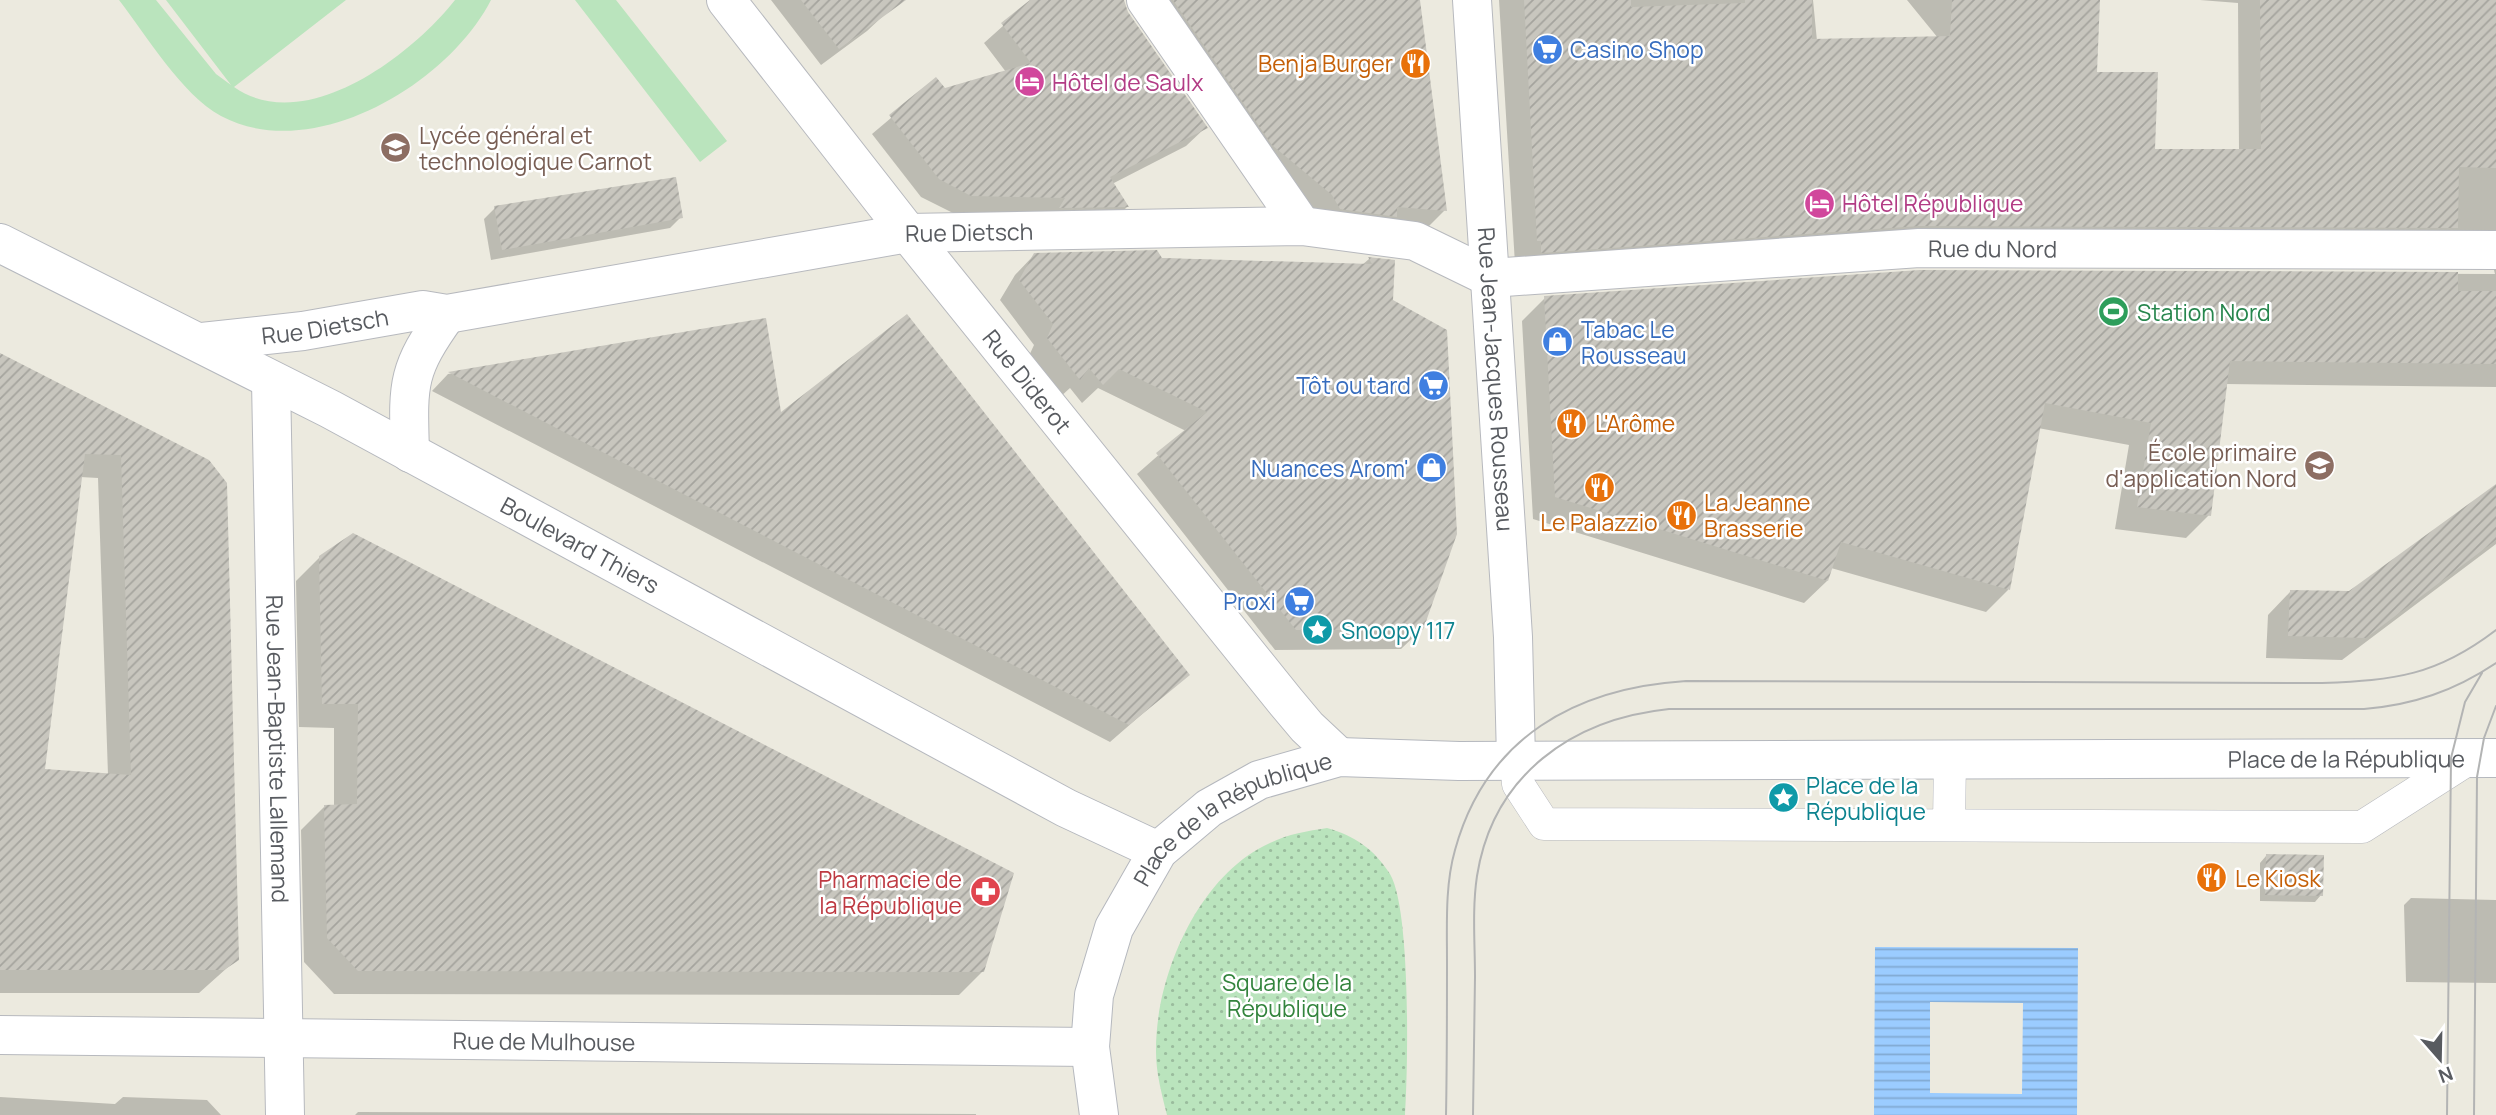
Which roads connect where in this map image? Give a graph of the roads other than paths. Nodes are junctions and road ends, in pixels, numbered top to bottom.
1 (726, 0) edge
2 (1146, 0) edge
3 (1472, 0) edge
4 (1302, 226) junction
5 (908, 233) junction
6 (0, 243) edge
7 (2496, 250) edge
8 (1491, 278) junction
9 (447, 314) junction
10 (202, 342) junction
11 (271, 381) junction
12 (410, 453) junction
13 (1339, 757) junction
14 (1950, 758) junction
15 (2483, 758) edge
16 (1516, 759) junction
17 (1949, 825) junction
18 (1158, 851) junction
19 (0, 1035) edge
20 (283, 1040) junction
21 (1090, 1047) junction
22 (285, 1115) edge
23 (1099, 1115) edge

1 - 5 street, Rue Diderot
2 - 4 street
3 - 8 street, Rue Jean-Jacques Rousseau
4 - 5 street, Rue Dietsch
4 - 8 street, Rue Dietsch
5 - 9 street, Rue Dietsch
5 - 13 street, Rue Diderot
6 - 10 street, Boulevard Thiers
7 - 8 street, Rue du Nord
8 - 16 street, Rue Jean-Jacques Rousseau
9 - 10 street, Rue Dietsch
9 - 12 street
10 - 11 street, Boulevard Thiers
11 - 12 street, Boulevard Thiers
11 - 20 street, Rue Jean-Baptiste Lallemand
12 - 18 street, Boulevard Thiers
13 - 16 street, Place de la République
13 - 18 street, Place de la République
14 - 15 street, Place de la République
14 - 16 street, Place de la République
14 - 17 lane
15 - 17 lane
16 - 17 lane
18 - 21 street, Place de la République
19 - 20 street, Rue de Mulhouse
20 - 21 street, Rue de Mulhouse
20 - 22 street, Rue Jean-Baptiste Lallemand
21 - 23 street, Place de la République

